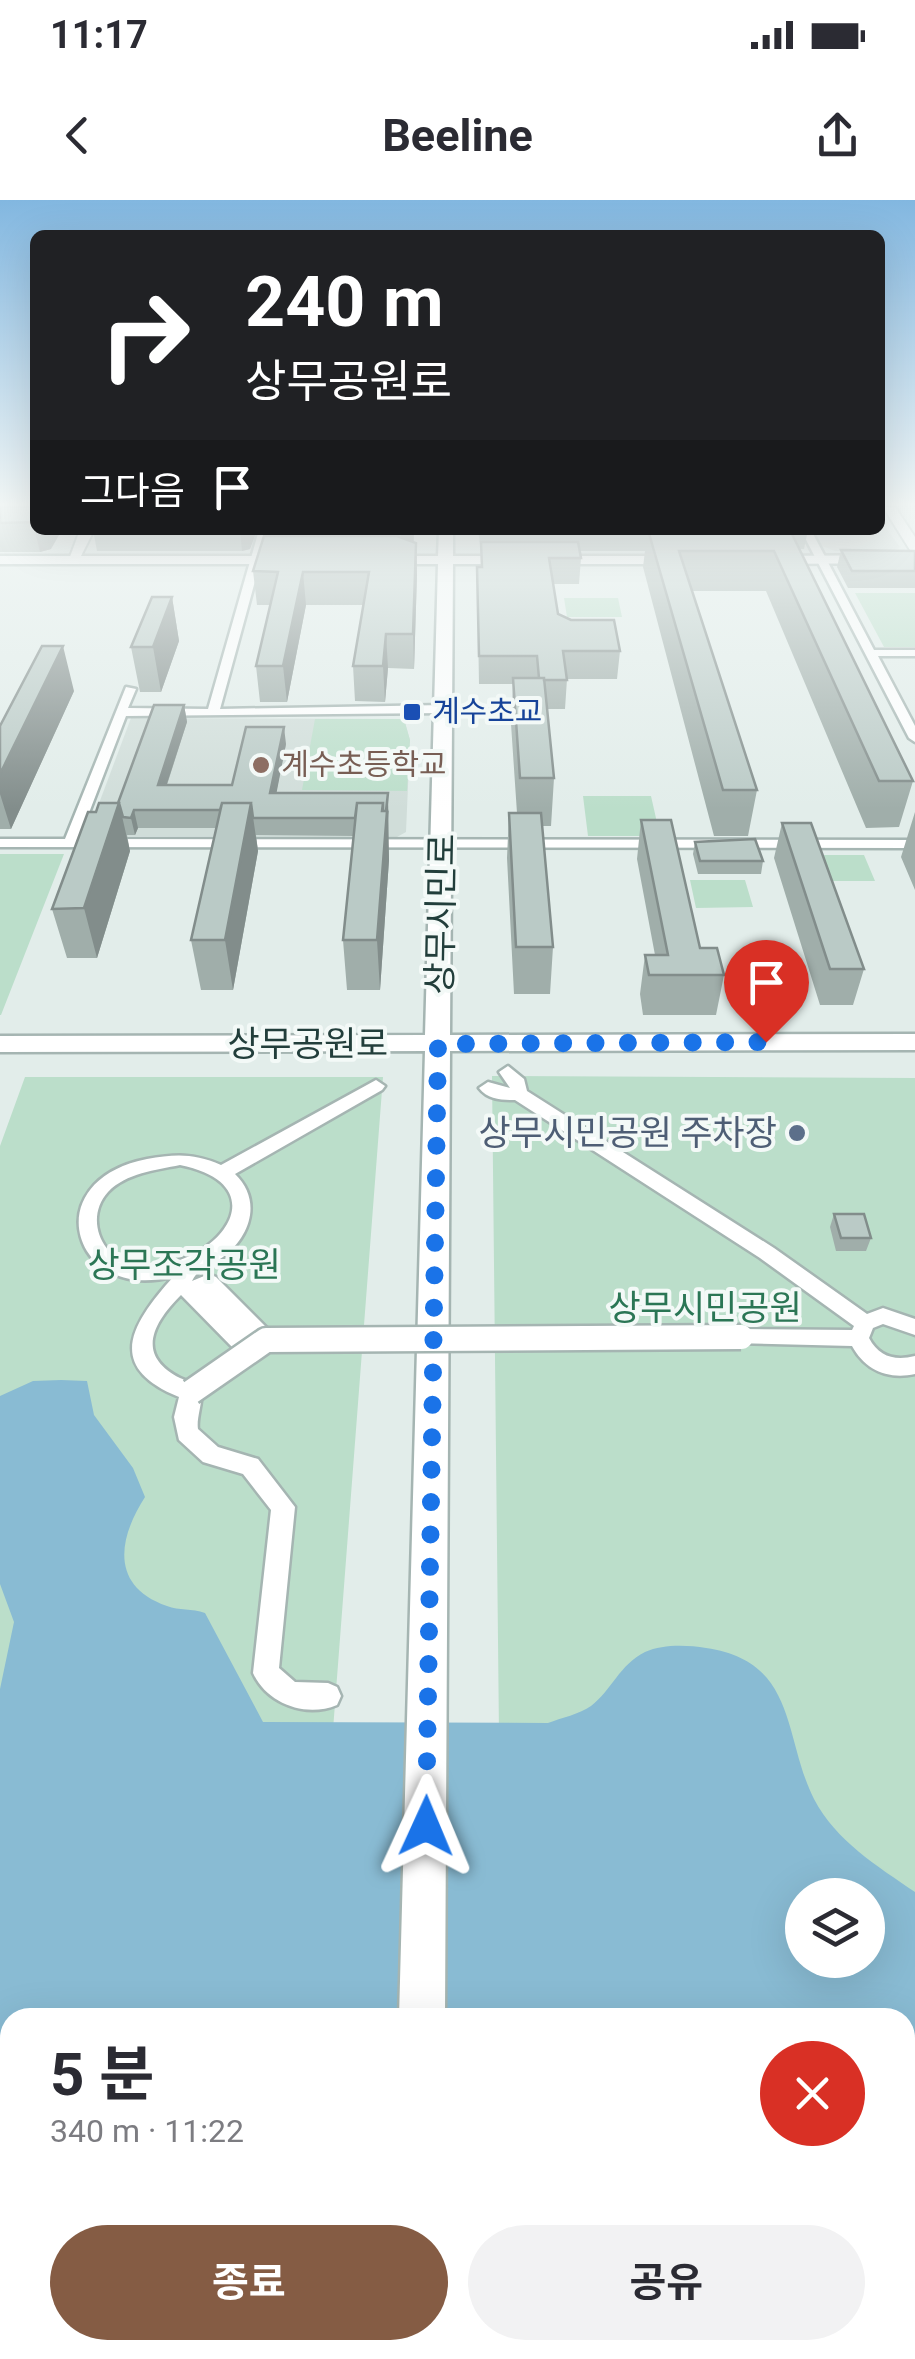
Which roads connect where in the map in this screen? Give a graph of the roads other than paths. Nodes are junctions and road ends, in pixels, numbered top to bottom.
1 (242, 608) edge
2 (445, 608) edge
3 (848, 608) edge
4 (872, 653) junction
5 (915, 654) edge
6 (130, 689) edge
7 (444, 709) junction
8 (120, 712) junction
9 (213, 714) junction
10 (915, 738) edge
11 (0, 844) edge
12 (70, 844) junction
13 (443, 844) junction
14 (915, 844) edge
15 (915, 1042) edge
16 (0, 1044) edge
17 (438, 1044) junction
18 (508, 1072) dead end
19 (376, 1086) dead end
20 (488, 1088) dead end
21 (518, 1094) junction
22 (223, 1172) junction
23 (186, 1275) junction
24 (915, 1327) edge
25 (862, 1330) junction
26 (242, 1338) junction
27 (266, 1340) junction
28 (915, 1365) edge
29 (186, 1391) junction
30 (328, 1696) dead end
31 (422, 2008) edge

1 - 9 street
2 - 7 street, 상무시민로
3 - 4 street
4 - 5 street
4 - 10 street
6 - 8 street
7 - 9 street
7 - 13 street, 상무시민로
8 - 9 street
8 - 12 street
11 - 12 street
12 - 13 street
13 - 14 street
13 - 17 street, 상무시민로
15 - 17 street, 상무공원로
16 - 17 street, 상무공원로
17 - 31 street, 상무시민로
18 - 21 street
19 - 22 street
20 - 21 street
21 - 25 street
22 - 23 street
22 - 23 street
23 - 26 street
23 - 29 street
24 - 25 street
25 - 27 street, bridge
25 - 28 street
26 - 27 street
26 - 29 street
27 - 29 street, bridge
29 - 30 street

